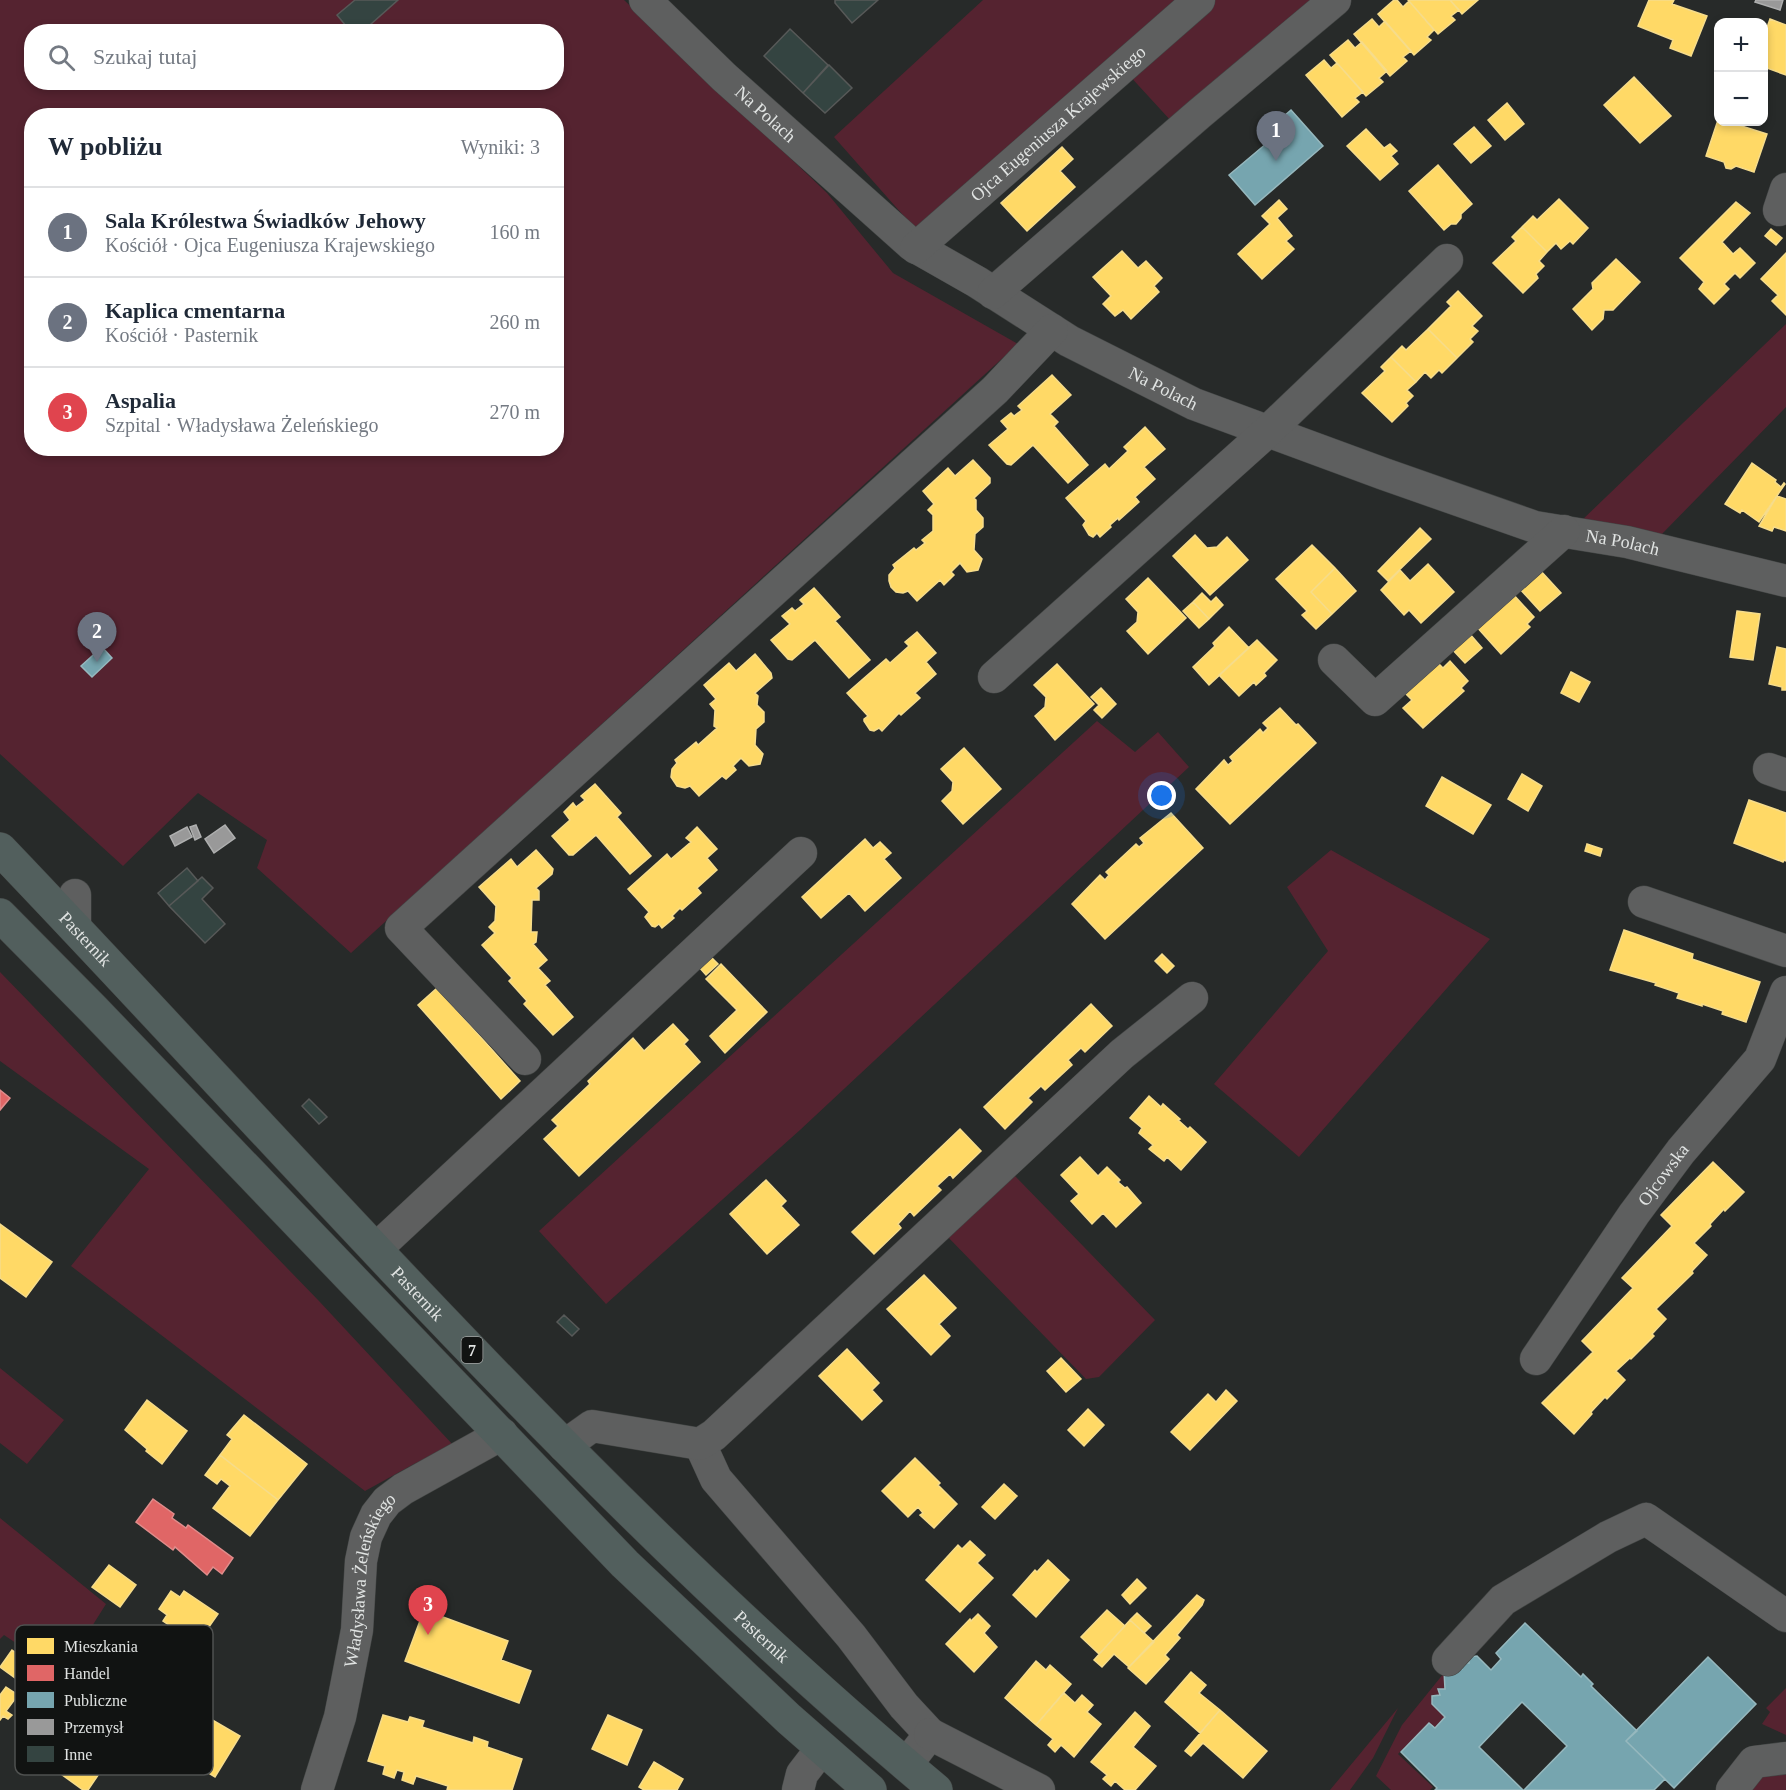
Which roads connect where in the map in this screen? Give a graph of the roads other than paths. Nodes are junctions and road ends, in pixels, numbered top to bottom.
1 (645, 0) edge
2 (1199, 0) edge
3 (1335, 0) edge
4 (916, 248) junction
5 (1447, 260) dead end
6 (993, 293) junction
7 (1052, 330) junction
8 (1268, 431) junction
9 (1564, 531) junction
10 (1786, 581) edge
11 (1335, 660) dead end
12 (994, 677) dead end
13 (0, 849) edge
14 (801, 853) dead end
15 (75, 895) dead end
16 (1644, 902) dead end
17 (0, 915) edge
18 (75, 928) junction
19 (1786, 951) edge
20 (1786, 992) edge
21 (1192, 998) dead end
22 (525, 1059) dead end
23 (376, 1249) junction
24 (1536, 1359) dead end
25 (502, 1434) junction
26 (700, 1444) junction
27 (564, 1446) junction
28 (1786, 1616) edge
29 (1448, 1660) dead end
30 (930, 1734) junction
31 (822, 1748) junction
32 (1786, 1758) edge
33 (906, 1765) junction
34 (317, 1790) edge
35 (798, 1790) edge
36 (870, 1790) edge
37 (936, 1790) edge
38 (1039, 1790) edge
39 (1732, 1790) edge

1 - 4 street, Na Polach
2 - 4 street, Ojca Eugeniusza Krajewskiego
3 - 6 street
4 - 6 street, Na Polach
5 - 8 street
6 - 7 street, Na Polach
7 - 8 street, Na Polach
7 - 22 street
8 - 9 street, Na Polach
8 - 12 street
9 - 10 street, Na Polach
9 - 11 street
13 - 18 main road, Pasternik / 7
14 - 23 street
15 - 18 street
16 - 19 street
17 - 25 main road, Pasternik / 7
18 - 23 main road, Pasternik / 7
20 - 24 street, Ojcowska
21 - 26 street
23 - 27 main road, Pasternik / 7
25 - 31 main road, Pasternik / 7
25 - 34 street, Władysława Żeleńskiego
26 - 27 street
26 - 30 street
27 - 33 main road, Pasternik / 7
28 - 29 street
30 - 33 street
30 - 38 street
31 - 35 street
31 - 36 main road, Pasternik / 7
32 - 39 street
33 - 37 main road, Pasternik / 7

